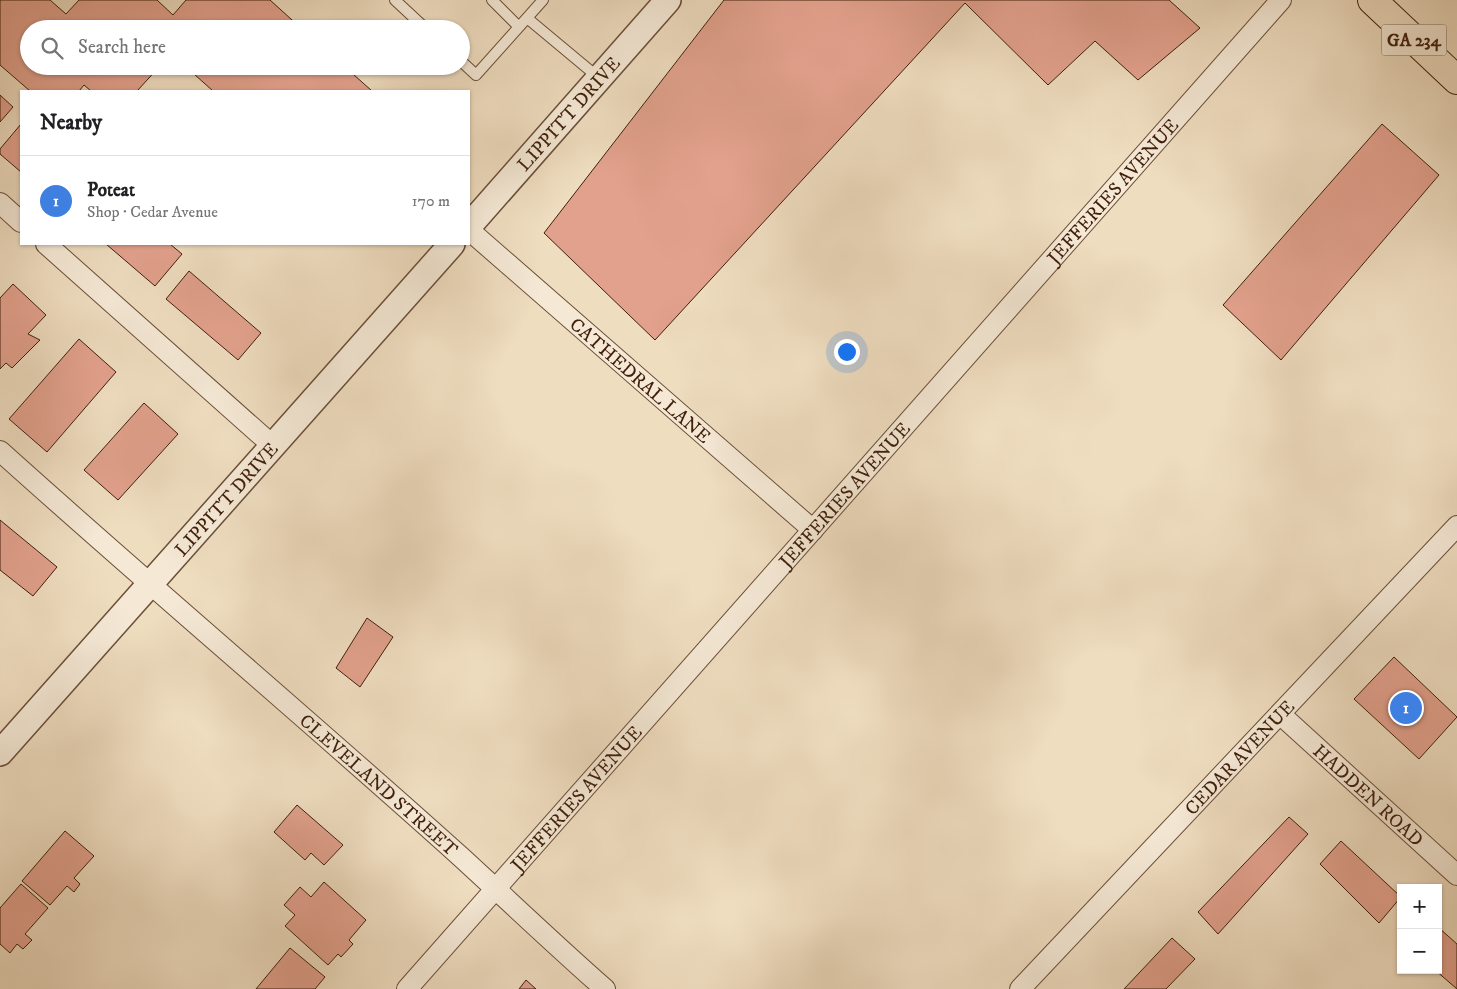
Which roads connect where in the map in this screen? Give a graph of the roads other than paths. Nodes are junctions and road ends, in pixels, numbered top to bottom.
1 (395, 0) edge
2 (492, 0) edge
3 (543, 0) edge
4 (668, 0) edge
5 (1281, 0) edge
6 (1372, 0) edge
7 (527, 18) junction
8 (416, 20) edge
9 (519, 27) junction
10 (470, 69) edge
11 (599, 78) junction
12 (1457, 80) edge
13 (0, 203) edge
14 (20, 221) edge
15 (470, 225) edge
16 (470, 231) edge
17 (47, 245) edge
18 (451, 245) edge
19 (272, 444) junction
20 (0, 451) edge
21 (1457, 526) edge
22 (813, 530) junction
23 (148, 584) junction
24 (1280, 714) junction
25 (0, 753) edge
26 (1457, 875) edge
27 (496, 890) junction
28 (407, 989) edge
29 (605, 989) edge
30 (1020, 989) edge

1 - 8 lane
2 - 9 lane
3 - 7 lane
4 - 11 street, LIPPITT DRIVE
5 - 22 street, JEFFERIES AVENUE
6 - 12 main road, GA 234
7 - 9 lane
7 - 11 lane
9 - 10 lane
11 - 15 street, LIPPITT DRIVE
13 - 14 street
16 - 22 street, CATHEDRAL LANE
17 - 19 street
18 - 19 street, LIPPITT DRIVE
19 - 23 street, LIPPITT DRIVE
20 - 23 street, CLEVELAND STREET
21 - 24 street, CEDAR AVENUE
22 - 27 street, JEFFERIES AVENUE
23 - 25 street, LIPPITT DRIVE
23 - 27 street, CLEVELAND STREET
24 - 26 street, HADDEN ROAD
24 - 30 street, CEDAR AVENUE
27 - 28 street, JEFFERIES AVENUE
27 - 29 street, CLEVELAND STREET

